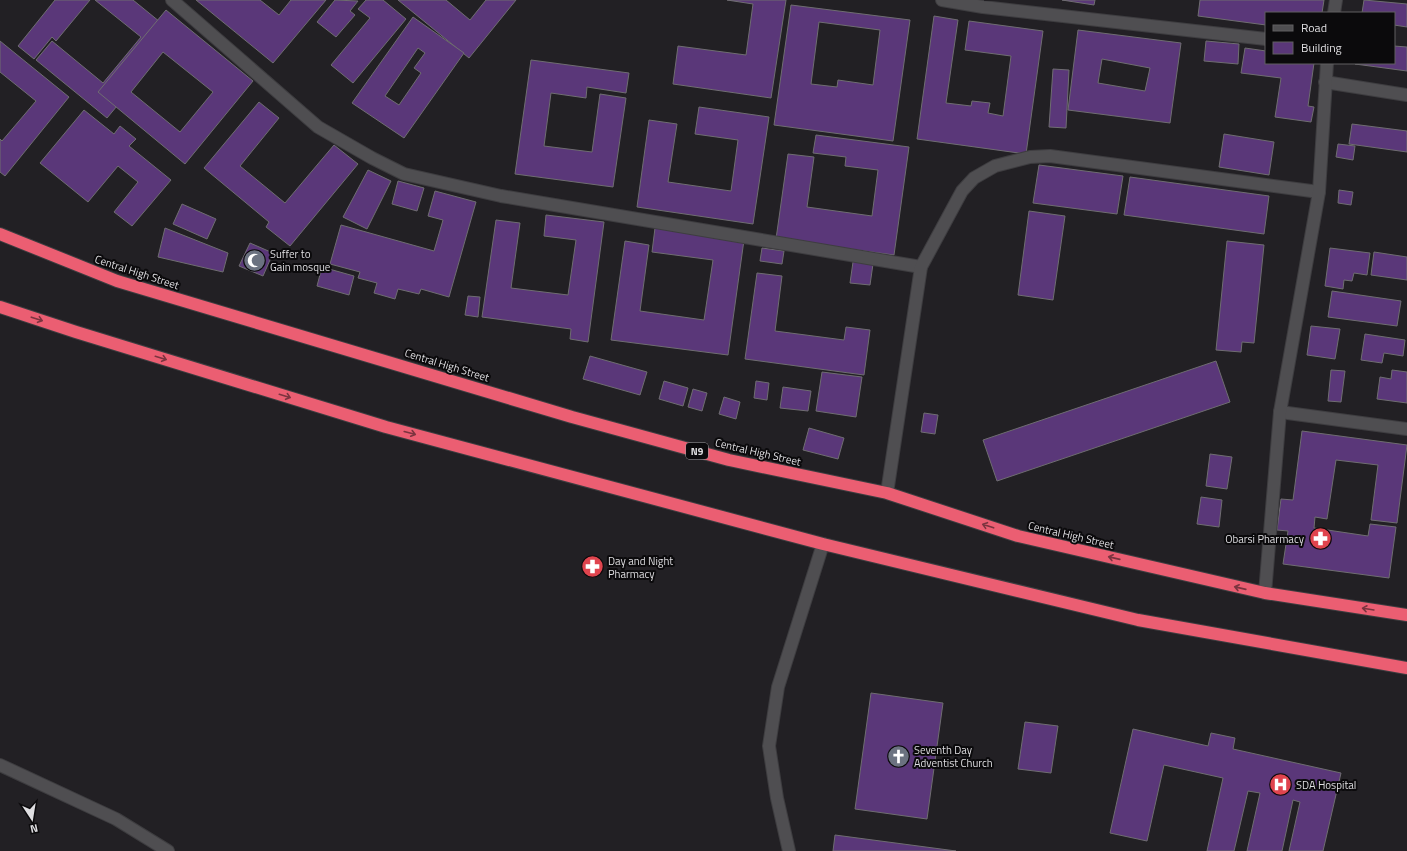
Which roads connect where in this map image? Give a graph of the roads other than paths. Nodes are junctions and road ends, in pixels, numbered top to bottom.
1 (172, 0) edge
2 (942, 0) edge
3 (1336, 0) edge
4 (1334, 12) edge
5 (1265, 39) edge
6 (1327, 64) edge
7 (1325, 82) junction
8 (1407, 95) edge
9 (1319, 192) junction
10 (0, 234) edge
11 (921, 267) junction
12 (0, 307) edge
13 (1280, 412) junction
14 (1407, 429) edge
15 (887, 493) junction
16 (823, 544) junction
17 (1265, 593) junction
18 (1407, 615) edge
19 (1407, 668) edge
20 (0, 765) edge
21 (168, 851) edge
22 (789, 851) edge

1 - 11 street
2 - 5 street
3 - 4 street
6 - 7 street
7 - 8 street
7 - 9 street
9 - 11 street
9 - 13 street
10 - 15 highway, Central High Street / N9
11 - 15 street
12 -> 16 highway
13 - 14 street
13 - 17 street
17 -> 15 highway, Central High Street / N9
16 - 19 highway
16 - 22 street
18 -> 17 highway, Central High Street / N9
20 - 21 street

